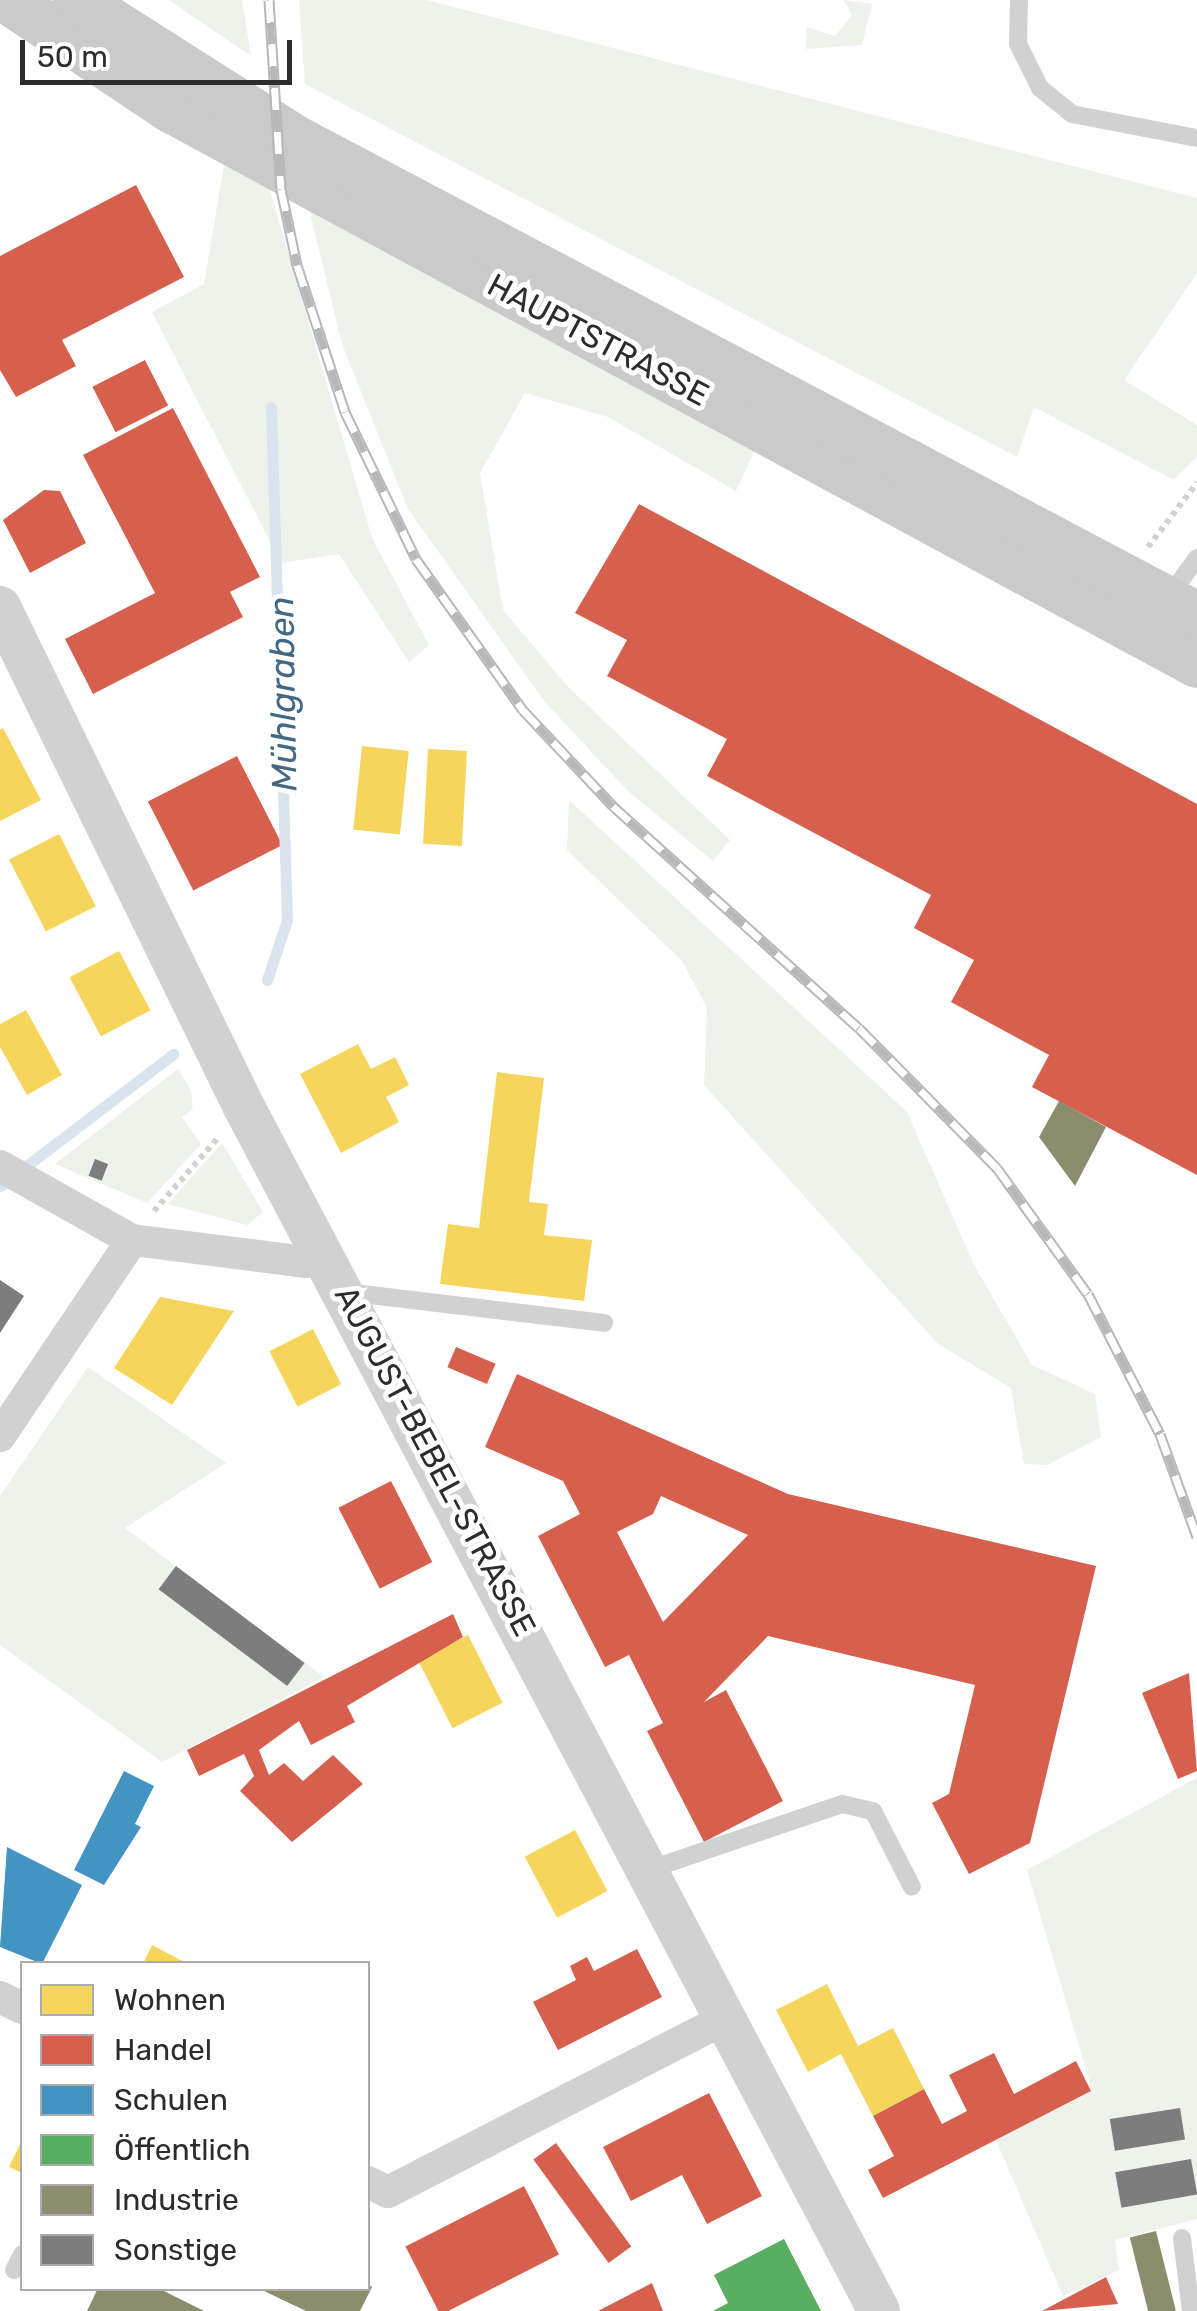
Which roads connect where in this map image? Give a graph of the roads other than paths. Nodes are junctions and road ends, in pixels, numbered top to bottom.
1 (8, 0) edge
2 (77, 0) edge
3 (1019, 0) edge
4 (1197, 138) edge
5 (1197, 558) edge
6 (1163, 597) edge
7 (0, 607) edge
8 (1197, 664) edge
9 (0, 1166) edge
10 (132, 1240) junction
11 (324, 1253) junction
12 (345, 1292) junction
13 (604, 1324) dead end
14 (0, 1436) edge
15 (651, 1869) junction
16 (912, 1887) dead end
17 (728, 2018) junction
18 (370, 2183) edge
19 (1182, 2238) dead end
20 (879, 2311) edge
21 (1191, 2311) edge

1 - 8 main road, HAUPTSTRASSE
2 - 6 main road, HAUPTSTRASSE
3 - 4 lane
5 - 6 lane
7 - 11 street, AUGUST-BEBEL-STRASSE
9 - 10 street
10 - 11 street
10 - 14 street
11 - 12 street, AUGUST-BEBEL-STRASSE
12 - 13 lane
12 - 15 street, AUGUST-BEBEL-STRASSE
15 - 16 lane
15 - 17 street, AUGUST-BEBEL-STRASSE
17 - 18 street
17 - 20 street, AUGUST-BEBEL-STRASSE
19 - 21 lane

